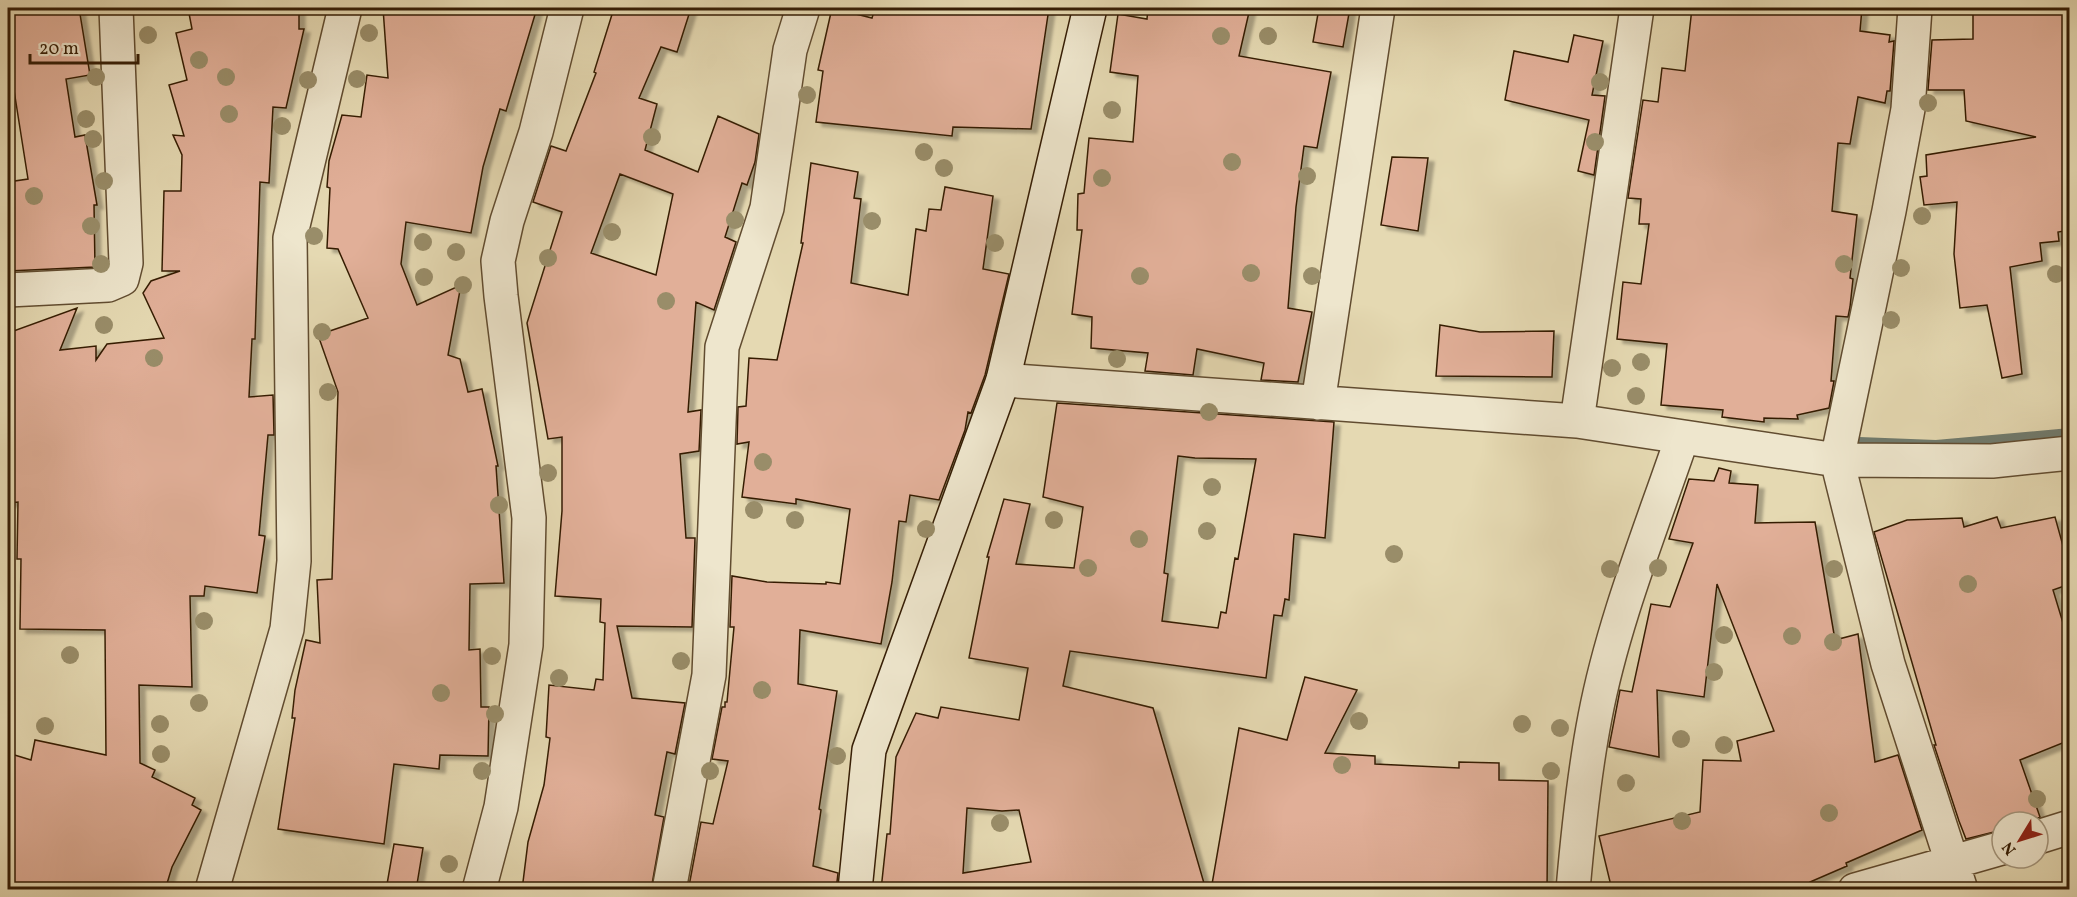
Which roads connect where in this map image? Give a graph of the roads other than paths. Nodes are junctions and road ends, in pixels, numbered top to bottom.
1 (116, 8) edge
2 (345, 8) edge
3 (567, 8) edge
4 (803, 8) edge
5 (1090, 8) edge
6 (1378, 8) edge
7 (1637, 8) edge
8 (1915, 8) edge
9 (8, 290) edge
10 (1003, 380) junction
11 (1318, 403) junction
12 (1576, 421) junction
13 (1682, 438) junction
14 (2070, 453) edge
15 (1837, 460) junction
16 (2070, 827) edge
17 (2050, 833) edge
18 (1990, 856) edge
19 (1958, 876) edge
20 (212, 890) edge
21 (479, 890) edge
22 (669, 890) edge
23 (855, 890) edge
24 (1573, 890) edge
25 (1855, 890) edge

1 - 9 street
2 - 20 street
3 - 21 street
4 - 22 street
5 - 10 street
6 - 11 street
7 - 12 street
8 - 15 street
10 - 11 street
10 - 23 street
11 - 12 street
12 - 13 street
13 - 15 street
13 - 24 street
14 - 15 street
15 - 19 street
16 - 17 street
18 - 19 street
19 - 25 street

